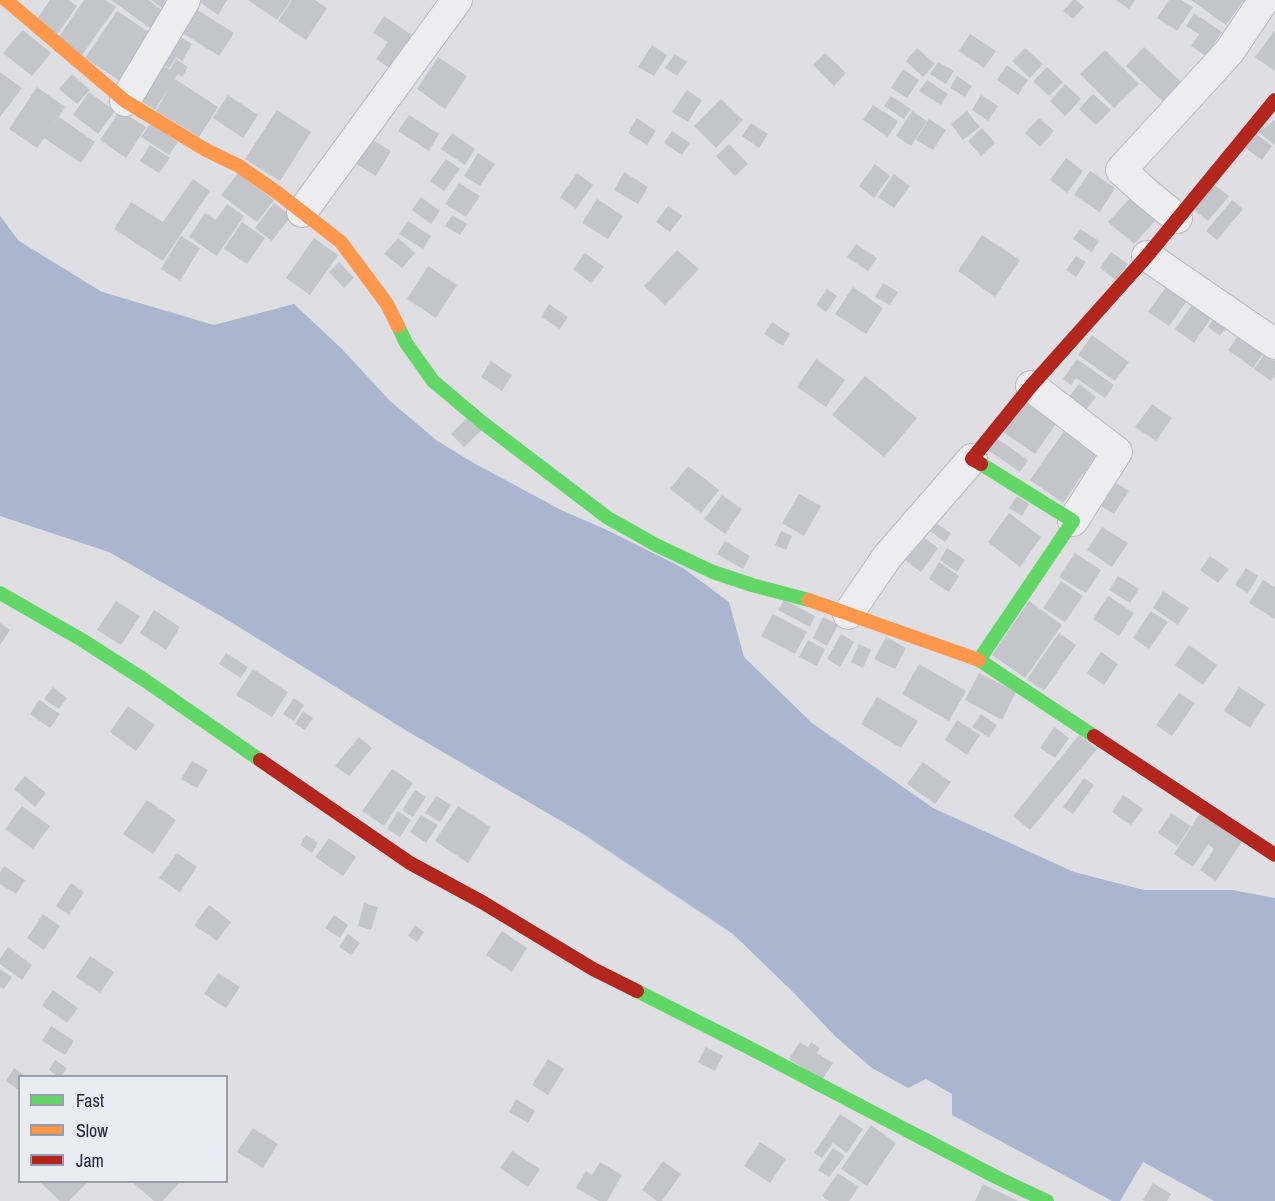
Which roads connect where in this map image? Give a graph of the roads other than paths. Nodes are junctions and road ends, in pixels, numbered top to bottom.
1 (6, 0) edge
2 (185, 0) edge
3 (457, 0) edge
4 (1264, 0) edge
5 (1275, 100) edge
6 (125, 101) junction
7 (302, 212) junction
8 (1177, 218) junction
9 (1147, 255) junction
10 (1275, 344) edge
11 (1031, 386) junction
12 (972, 459) junction
13 (1072, 521) junction
14 (0, 593) edge
15 (848, 614) junction
16 (979, 660) junction
17 (1275, 855) edge
18 (1047, 1201) edge

1 - 6 street
2 - 6 street
3 - 7 street
4 - 8 street
5 - 8 street
6 - 7 street
7 - 15 street
8 - 9 street
9 - 10 street
9 - 11 street
11 - 12 street
11 - 13 street
12 - 13 street
12 - 15 street
13 - 16 street
14 - 18 street
15 - 16 street
16 - 17 street

